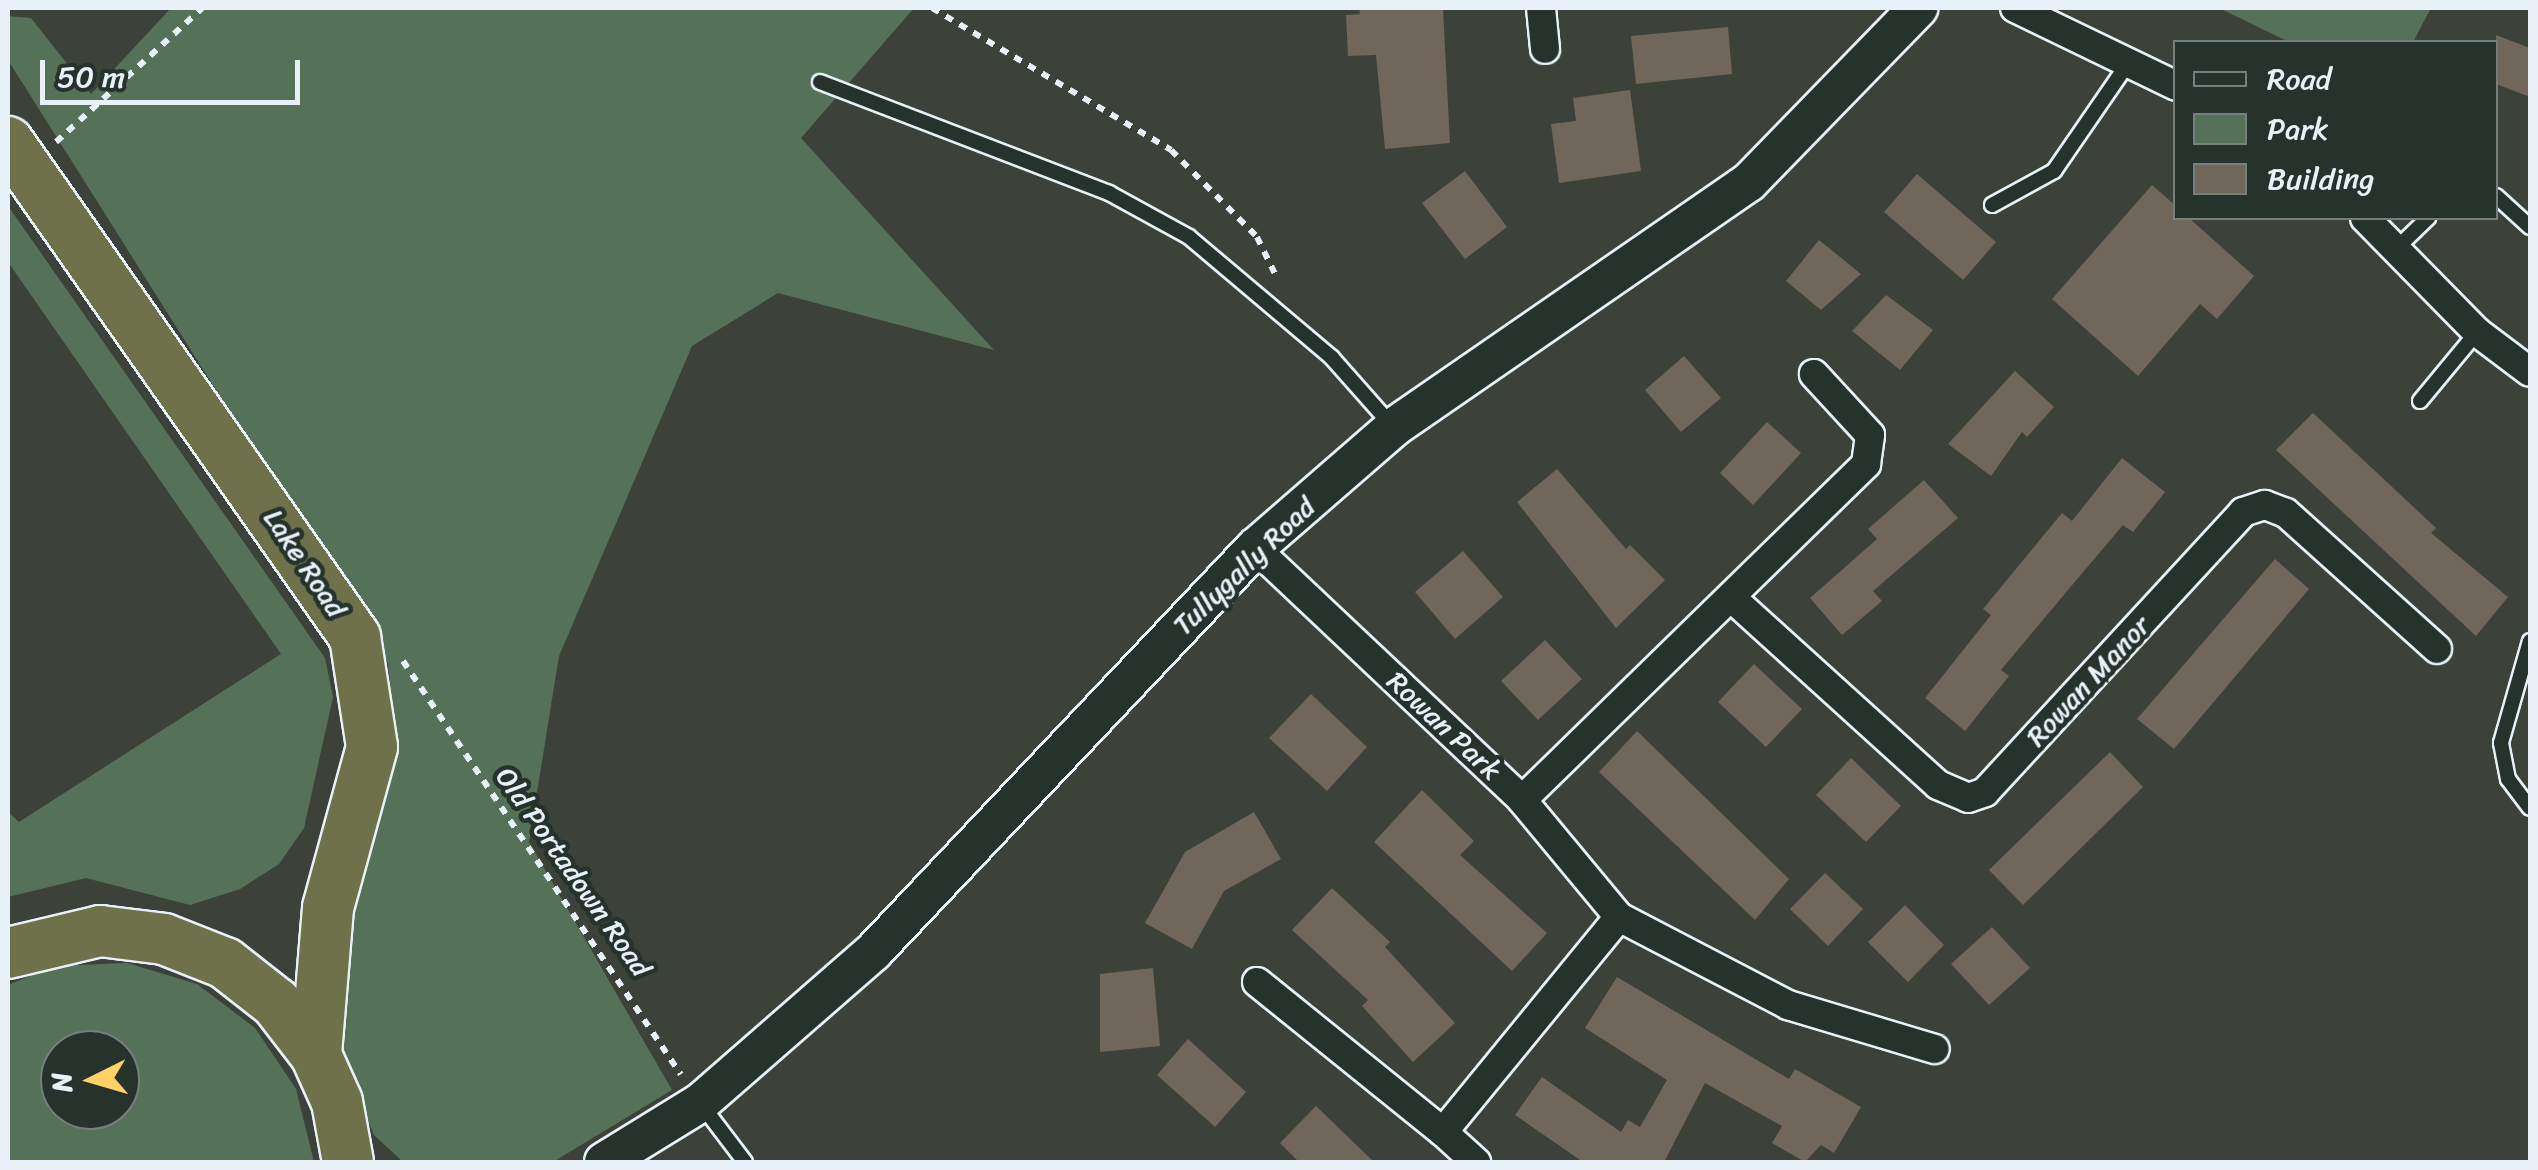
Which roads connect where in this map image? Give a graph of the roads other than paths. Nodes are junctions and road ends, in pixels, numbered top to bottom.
1 (1541, 8) edge
2 (1918, 8) edge
3 (2016, 8) edge
4 (1545, 49) dead end
5 (2130, 62) junction
6 (820, 82) dead end
7 (2173, 84) edge
8 (16, 155) edge
9 (2498, 198) edge
10 (1992, 204) dead end
11 (2367, 220) edge
12 (2426, 220) edge
13 (2530, 227) edge
14 (2398, 247) junction
15 (2477, 332) junction
16 (2530, 372) edge
17 (1814, 374) dead end
18 (2420, 400) dead end
19 (1394, 427) junction
20 (1255, 548) junction
21 (1734, 600) junction
22 (2530, 641) edge
23 (2437, 650) dead end
24 (1522, 800) junction
25 (2530, 808) edge
26 (1620, 917) junction
27 (8, 953) edge
28 (1257, 982) dead end
29 (1935, 1049) dead end
30 (316, 1054) junction
31 (700, 1104) junction
32 (1443, 1132) junction
33 (354, 1159) edge
34 (604, 1162) edge
35 (744, 1162) edge
36 (1476, 1162) edge

1 - 4 street
2 - 19 street, Tullygally Road
3 - 5 street
5 - 7 street
5 - 10 lane
6 - 19 lane
8 - 30 highway, Lake Road
9 - 13 lane
11 - 14 street
12 - 14 lane
14 - 15 street
15 - 16 street
15 - 18 lane
17 - 21 street
19 - 20 street, Tullygally Road
20 - 24 street, Rowan Park
20 - 31 street, Tullygally Road
21 - 23 street, Rowan Manor
21 - 24 street
22 - 25 lane
24 - 26 street, Rowan Park
26 - 29 street, Rowan Park
26 - 32 street
27 - 30 highway
28 - 32 street
30 - 33 highway
31 - 34 street, Tullygally Road
31 - 35 lane
32 - 36 street

